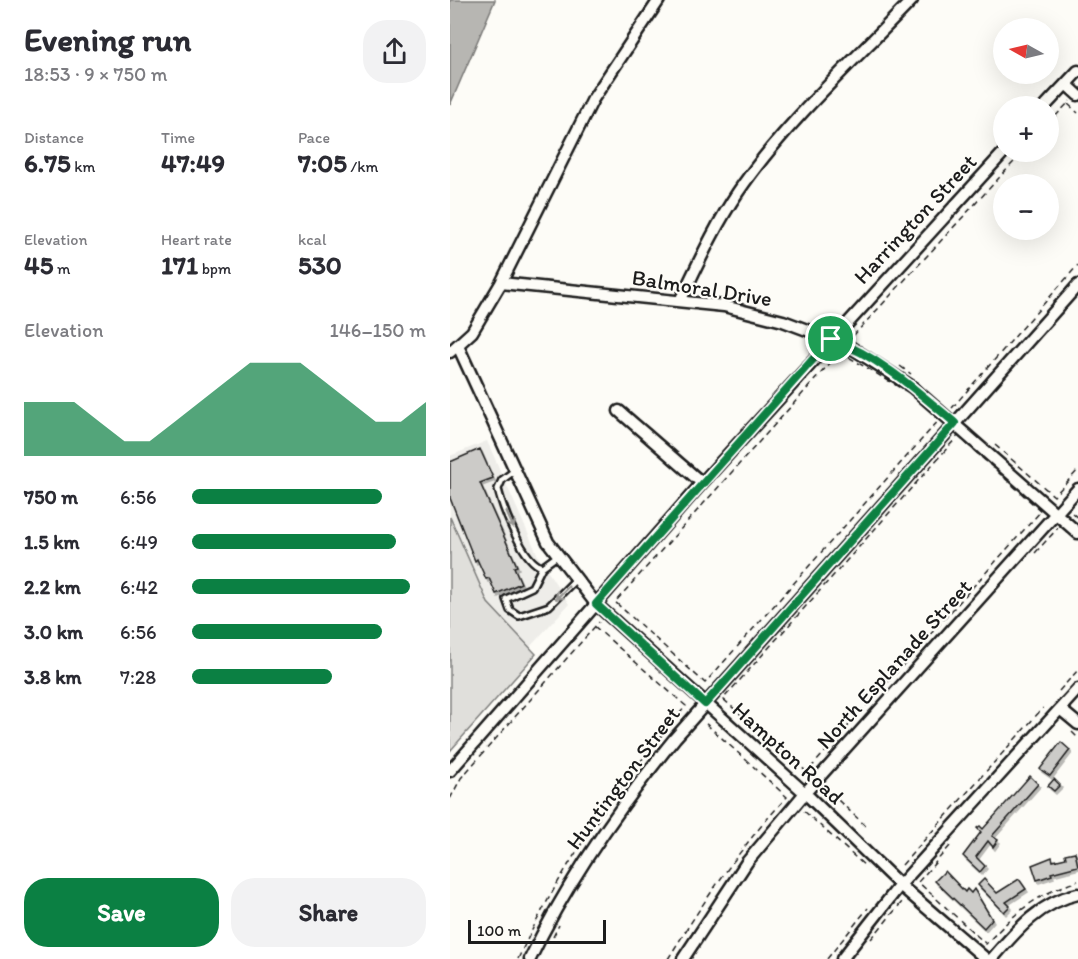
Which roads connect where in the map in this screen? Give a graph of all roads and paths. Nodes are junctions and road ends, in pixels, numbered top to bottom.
1 (659, 0) edge
2 (912, 0) edge
3 (1078, 71) edge
4 (1066, 84) junction
5 (1078, 95) edge
6 (1055, 96) edge
7 (1059, 112) edge
8 (1078, 113) edge
9 (995, 162) edge
10 (1014, 162) edge
11 (1078, 266) edge
12 (501, 283) junction
13 (1078, 285) edge
14 (680, 301) junction
15 (831, 339) junction
16 (859, 342) dead end
17 (454, 349) edge
18 (840, 352) joint
19 (891, 361) dead end
20 (917, 379) dead end
21 (952, 408) dead end
22 (619, 411) dead end
23 (955, 423) junction
24 (958, 436) joint
25 (993, 444) dead end
26 (1078, 470) edge
27 (514, 471) junction
28 (702, 483) junction
29 (1078, 489) edge
30 (1070, 511) dead end
31 (1057, 513) junction
32 (1078, 518) edge
33 (1065, 532) dead end
34 (1078, 533) edge
35 (557, 556) junction
36 (1029, 559) dead end
37 (542, 567) junction
38 (575, 580) junction
39 (596, 604) junction
40 (601, 619) dead end
41 (594, 626) junction
42 (1078, 670) edge
43 (1078, 689) edge
44 (1059, 691) dead end
45 (705, 704) junction
46 (1043, 708) dead end
47 (1060, 709) junction
48 (702, 720) dead end
49 (1078, 724) edge
50 (450, 771) edge
51 (822, 785) dead end
52 (805, 793) junction
53 (450, 799) edge
54 (802, 810) dead end
55 (868, 829) dead end
56 (949, 847) dead end
57 (902, 865) dead end
58 (870, 870) dead end
59 (1078, 881) edge
60 (900, 885) junction
61 (1078, 894) edge
62 (905, 899) dead end
63 (873, 903) dead end
64 (561, 923) dead end
65 (550, 942) dead end
66 (868, 943) dead end
67 (518, 959) edge
68 (530, 959) edge
69 (668, 959) edge
70 (683, 959) edge
71 (827, 959) edge
72 (843, 959) edge
73 (986, 959) edge
74 (992, 959) edge

1 - 12 street
2 - 14 street
3 - 4 street
4 - 5 street
4 - 6 street
7 - 8 path
9 - 15 street, Harrington Street
10 - 16 path
11 - 21 path
12 - 14 street, Balmoral Drive
12 - 17 street
13 - 23 street, Huntington Street
14 - 15 street, Balmoral Drive
15 - 23 street, Balmoral Drive
15 - 28 street, Harrington Street
17 - 27 street, Hampton Road
18 - 18 path
19 - 20 path
22 - 28 street
23 - 31 street, Balmoral Drive
23 - 45 street, Huntington Street
24 - 24 path
25 - 26 path
27 - 35 street, Hampton Road
27 -> 37 lane
28 - 39 street, Harrington Street
29 - 31 street, North Esplanade Street
30 - 32 path
31 - 34 street, Balmoral Drive
31 - 52 street, North Esplanade Street
33 - 36 path
35 - 37 lane
35 - 38 street, Hampton Road
38 -> 37 lane
38 - 39 street, Hampton Road
39 - 45 street, Hampton Road
39 - 50 street, Harrington Street
40 - 41 path
41 - 53 path
41 - 67 path
42 - 44 path
43 - 47 street
45 - 52 street, Hampton Road
45 - 68 street, Huntington Street
46 - 57 path
47 - 49 street
47 - 60 street
48 - 69 path
51 - 55 path
52 - 60 street, Hampton Road
52 - 70 street, North Esplanade Street
54 - 58 path
56 - 59 path
60 - 72 street
60 - 73 street, Hampton Road
61 - 74 street
62 - 66 path
63 - 71 path
64 - 65 path

